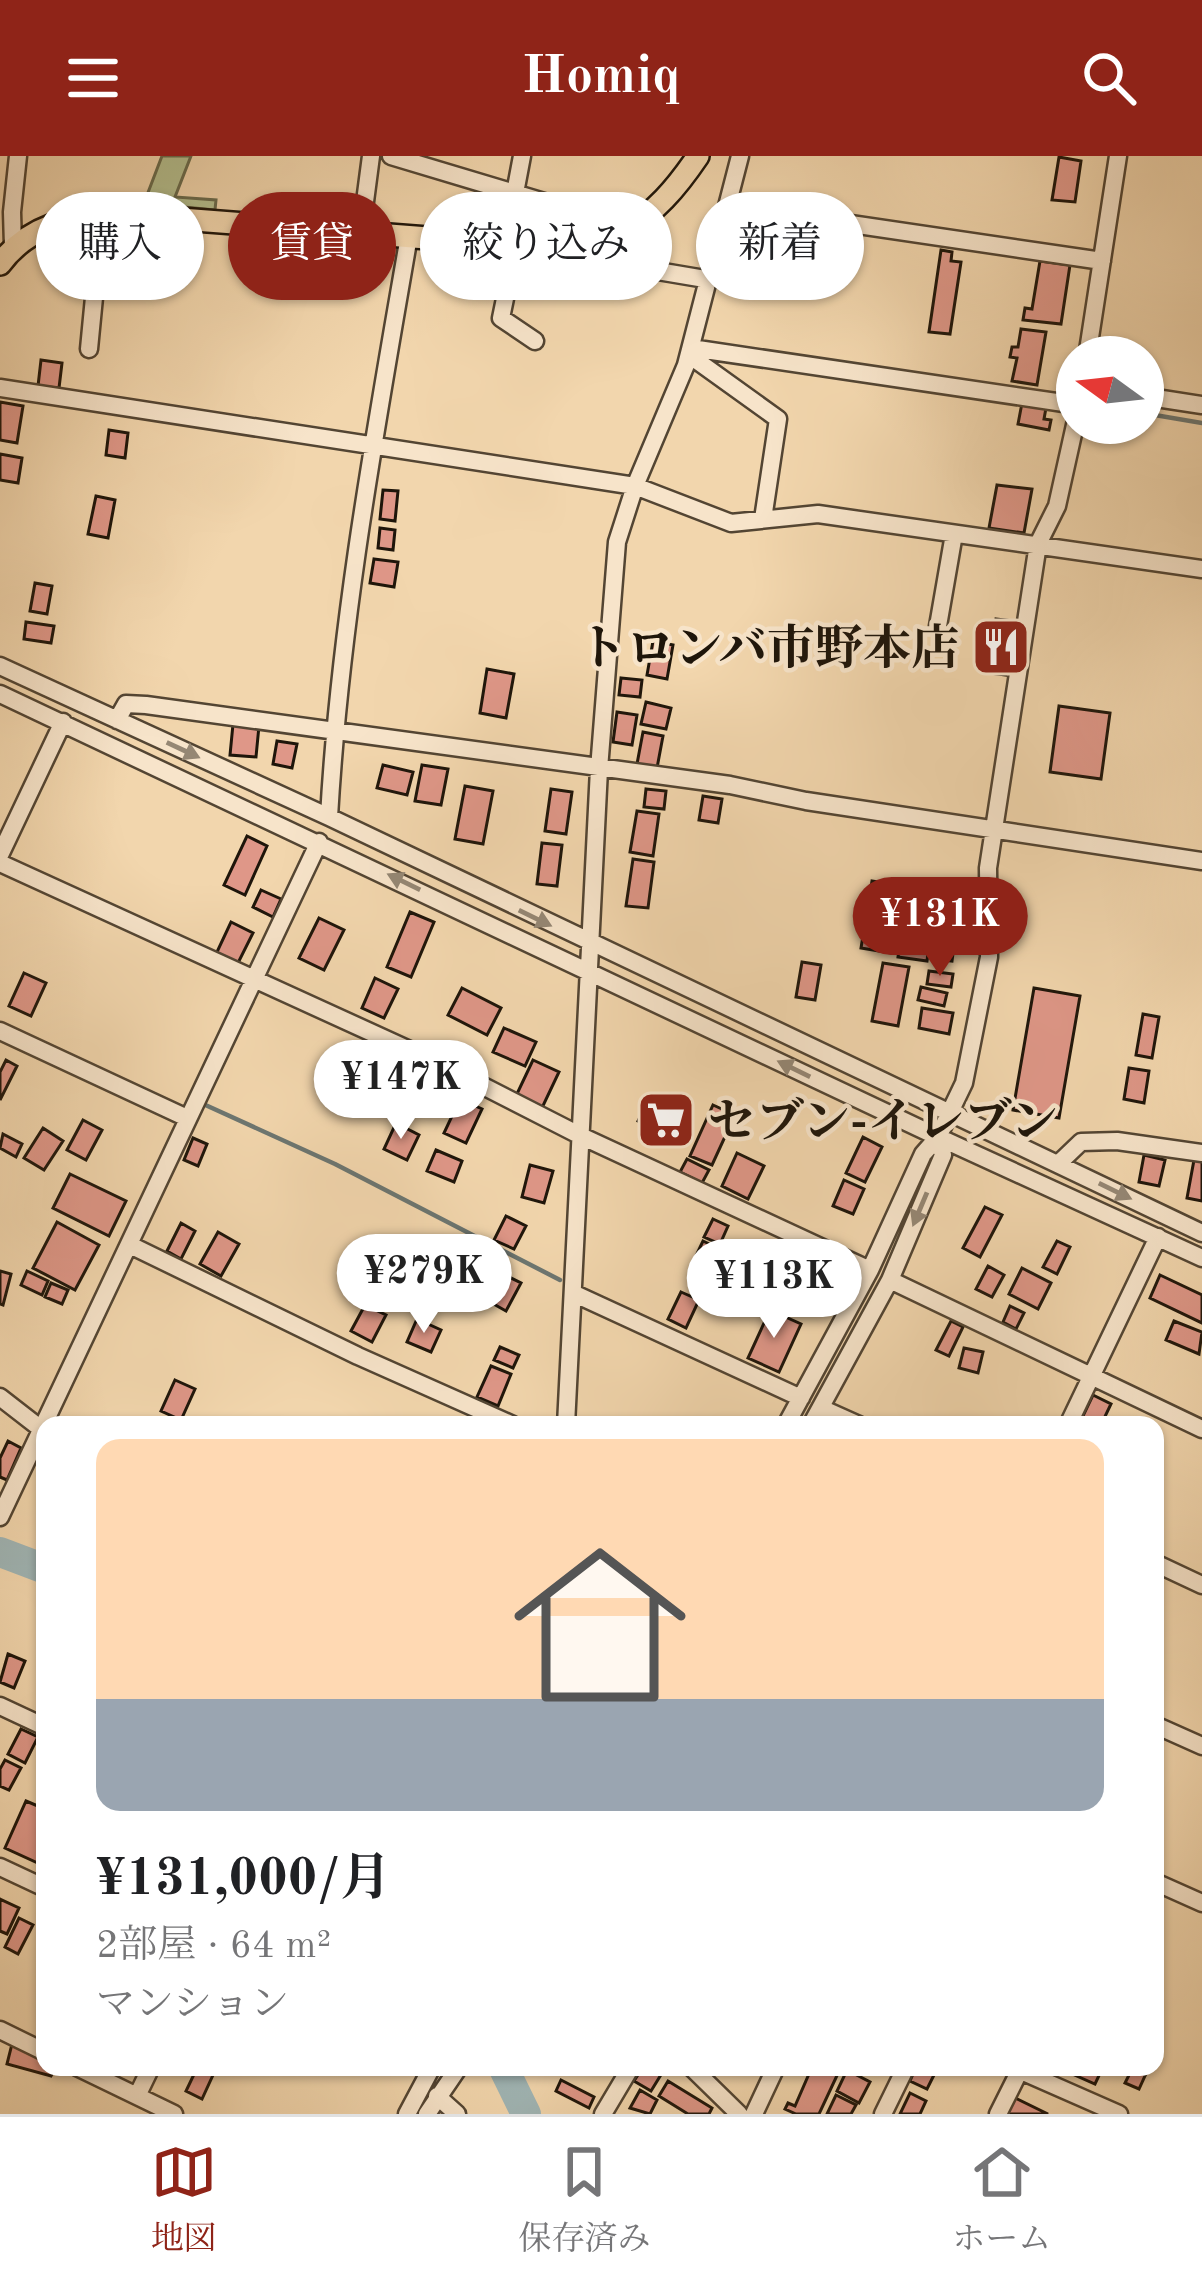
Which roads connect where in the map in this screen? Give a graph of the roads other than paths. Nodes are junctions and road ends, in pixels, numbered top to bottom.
1 (18, 156) edge
2 (371, 156) edge
3 (391, 156) edge
4 (522, 156) edge
5 (698, 156) edge
6 (740, 156) edge
7 (1118, 156) edge
8 (366, 192) edge
9 (512, 192) edge
10 (515, 192) edge
11 (669, 192) edge
12 (731, 192) edge
13 (864, 226) edge
14 (396, 235) edge
15 (409, 236) junction
16 (36, 237) edge
17 (420, 237) edge
18 (7, 255) edge
19 (1102, 261) junction
20 (93, 300) edge
21 (504, 300) edge
22 (705, 300) edge
23 (1090, 336) edge
24 (535, 340) dead end
25 (88, 349) dead end
26 (690, 351) junction
27 (0, 388) edge
28 (1164, 399) edge
29 (1056, 402) edge
30 (1202, 405) edge
31 (1071, 444) edge
32 (373, 446) junction
33 (635, 486) junction
34 (763, 519) junction
35 (954, 534) junction
36 (1038, 544) junction
37 (1202, 569) edge
38 (938, 626) dead end
39 (0, 666) edge
40 (0, 694) edge
41 (117, 720) junction
42 (63, 722) junction
43 (334, 730) junction
44 (598, 769) junction
45 (329, 818) junction
46 (993, 829) junction
47 (319, 842) junction
48 (0, 859) edge
49 (1202, 861) edge
50 (590, 944) junction
51 (588, 970) junction
52 (252, 980) junction
53 (0, 1031) edge
54 (949, 1112) junction
55 (187, 1118) junction
56 (581, 1136) junction
57 (938, 1137) junction
58 (1202, 1153) edge
59 (1058, 1164) junction
60 (1202, 1233) edge
61 (1158, 1237) junction
62 (130, 1245) junction
63 (1202, 1258) edge
64 (870, 1270) junction
65 (890, 1280) junction
66 (575, 1294) junction
67 (1091, 1377) junction
68 (0, 1397) edge
69 (801, 1398) junction
70 (821, 1408) junction
71 (50, 1416) edge
72 (493, 1416) edge
73 (567, 1416) edge
74 (791, 1416) edge
75 (816, 1416) edge
76 (839, 1416) edge
77 (1072, 1416) edge
78 (36, 1425) edge
79 (1202, 1429) edge
80 (36, 1445) edge
81 (0, 1517) edge
82 (1164, 1567) edge
83 (1202, 1585) edge
84 (0, 1706) edge
85 (36, 1723) edge
86 (1164, 1729) edge
87 (1202, 1746) edge
88 (0, 1867) edge
89 (36, 1884) edge
90 (1164, 1886) edge
91 (1202, 1904) edge
92 (0, 2030) edge
93 (36, 2048) edge
94 (97, 2076) edge
95 (147, 2076) edge
96 (424, 2076) edge
97 (452, 2076) edge
98 (626, 2076) edge
99 (701, 2076) edge
100 (772, 2076) edge
101 (902, 2076) edge
102 (1013, 2076) edge
103 (1032, 2076) edge
104 (138, 2094) junction
105 (437, 2096) junction
106 (174, 2114) edge
107 (407, 2114) edge
108 (428, 2114) edge
109 (457, 2114) edge
110 (603, 2114) edge
111 (739, 2114) edge
112 (754, 2114) edge
113 (884, 2114) edge
114 (998, 2114) edge
115 (1119, 2114) edge

1 - 18 street
2 - 8 street
3 - 9 street
4 - 10 street
5 - 11 main road
6 - 12 street
7 - 19 street
13 - 19 street
14 - 15 main road
15 - 17 main road
15 - 32 street
16 - 18 main road
19 - 23 street
20 - 25 street
21 - 24 street
22 - 26 street
26 - 29 street
26 - 33 street
26 - 34 street
27 - 32 street
28 - 30 street
31 - 36 street
32 - 33 street
32 - 43 street
33 - 34 street
33 - 44 street
34 - 35 street
35 - 36 street
35 - 38 street
36 - 37 street
36 - 46 street
39 - 41 street
40 - 42 street
41 - 43 street
41 -> 45 street
42 - 47 street
42 - 48 street
43 - 44 street
43 - 45 street
44 - 46 street
44 - 50 street
45 -> 50 street
46 - 49 street
46 - 54 street
51 -> 47 street
47 - 52 street
48 - 52 street
50 - 51 street
50 - 54 street
51 - 56 street
57 -> 51 street
52 - 55 street
52 - 56 street
53 - 55 street
54 - 57 street
54 - 59 street
55 - 62 street
56 - 64 street
56 - 66 street
57 - 61 street
57 - 64 street
57 -> 65 street
58 - 59 street
59 -> 60 street
61 - 63 street
61 - 67 street
62 - 71 street
62 - 72 street
64 - 69 street
65 - 67 street
65 - 70 street
66 - 69 street
66 - 73 street
67 - 77 street
67 - 79 street
68 - 78 street
69 - 74 street
70 - 75 street
70 - 76 street
80 - 81 street
82 - 83 street
84 - 85 street
86 - 87 street
88 - 89 street
90 - 91 street
92 - 93 street
94 - 104 street
95 - 104 street
96 - 107 street
97 - 105 street
98 - 110 street
99 - 111 street
100 - 112 street
101 - 113 street
102 - 114 street
103 - 115 street
104 - 106 street
105 - 108 street
105 - 109 street

